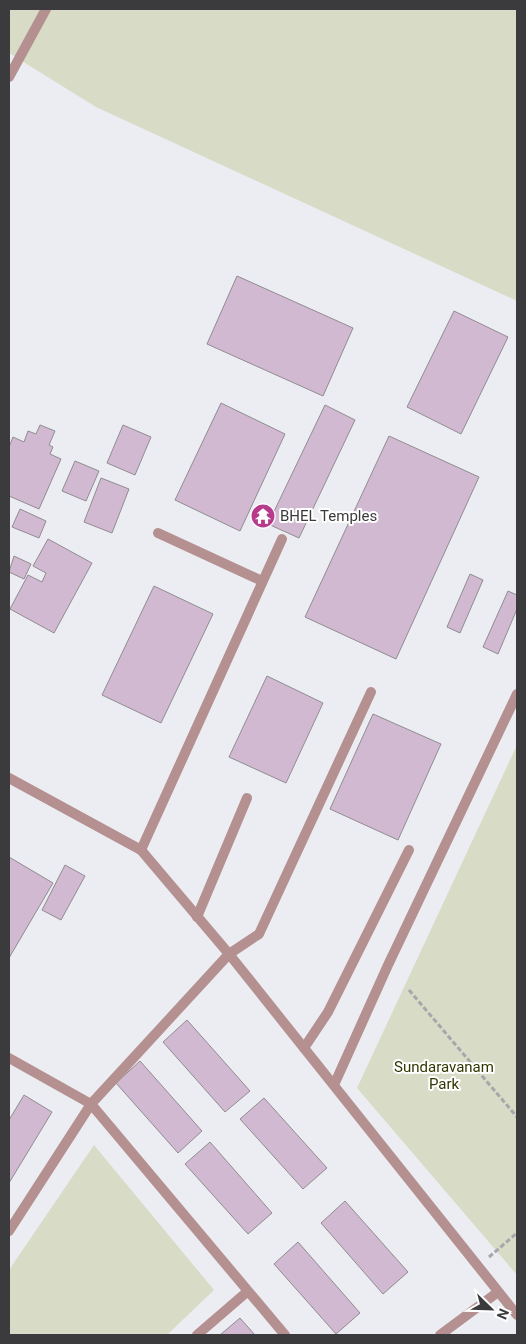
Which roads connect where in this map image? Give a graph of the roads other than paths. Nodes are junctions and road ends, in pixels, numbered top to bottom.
1 (46, 9) edge
2 (9, 77) edge
3 (158, 533) dead end
4 (282, 539) dead end
5 (262, 581) junction
6 (371, 692) dead end
7 (517, 694) edge
8 (9, 778) edge
9 (247, 798) dead end
10 (141, 850) junction
11 (409, 850) dead end
12 (198, 917) junction
13 (229, 954) junction
14 (304, 1048) junction
15 (9, 1058) edge
16 (334, 1085) junction
17 (91, 1104) junction
18 (9, 1231) edge
19 (248, 1291) junction
20 (498, 1292) junction
21 (517, 1315) edge
22 (197, 1335) edge
23 (284, 1335) edge
24 (440, 1335) edge

1 - 2 street
3 - 5 street
4 - 5 street
5 - 10 street
6 - 13 street
7 - 16 street
8 - 10 street
9 - 12 street
10 - 12 street
11 - 14 street
12 - 13 street
13 - 14 street
13 - 17 street
14 - 16 street
15 - 17 street
16 - 20 street
17 - 18 street
17 - 19 street
19 - 22 street
19 - 23 street
20 - 21 street
20 - 24 street

